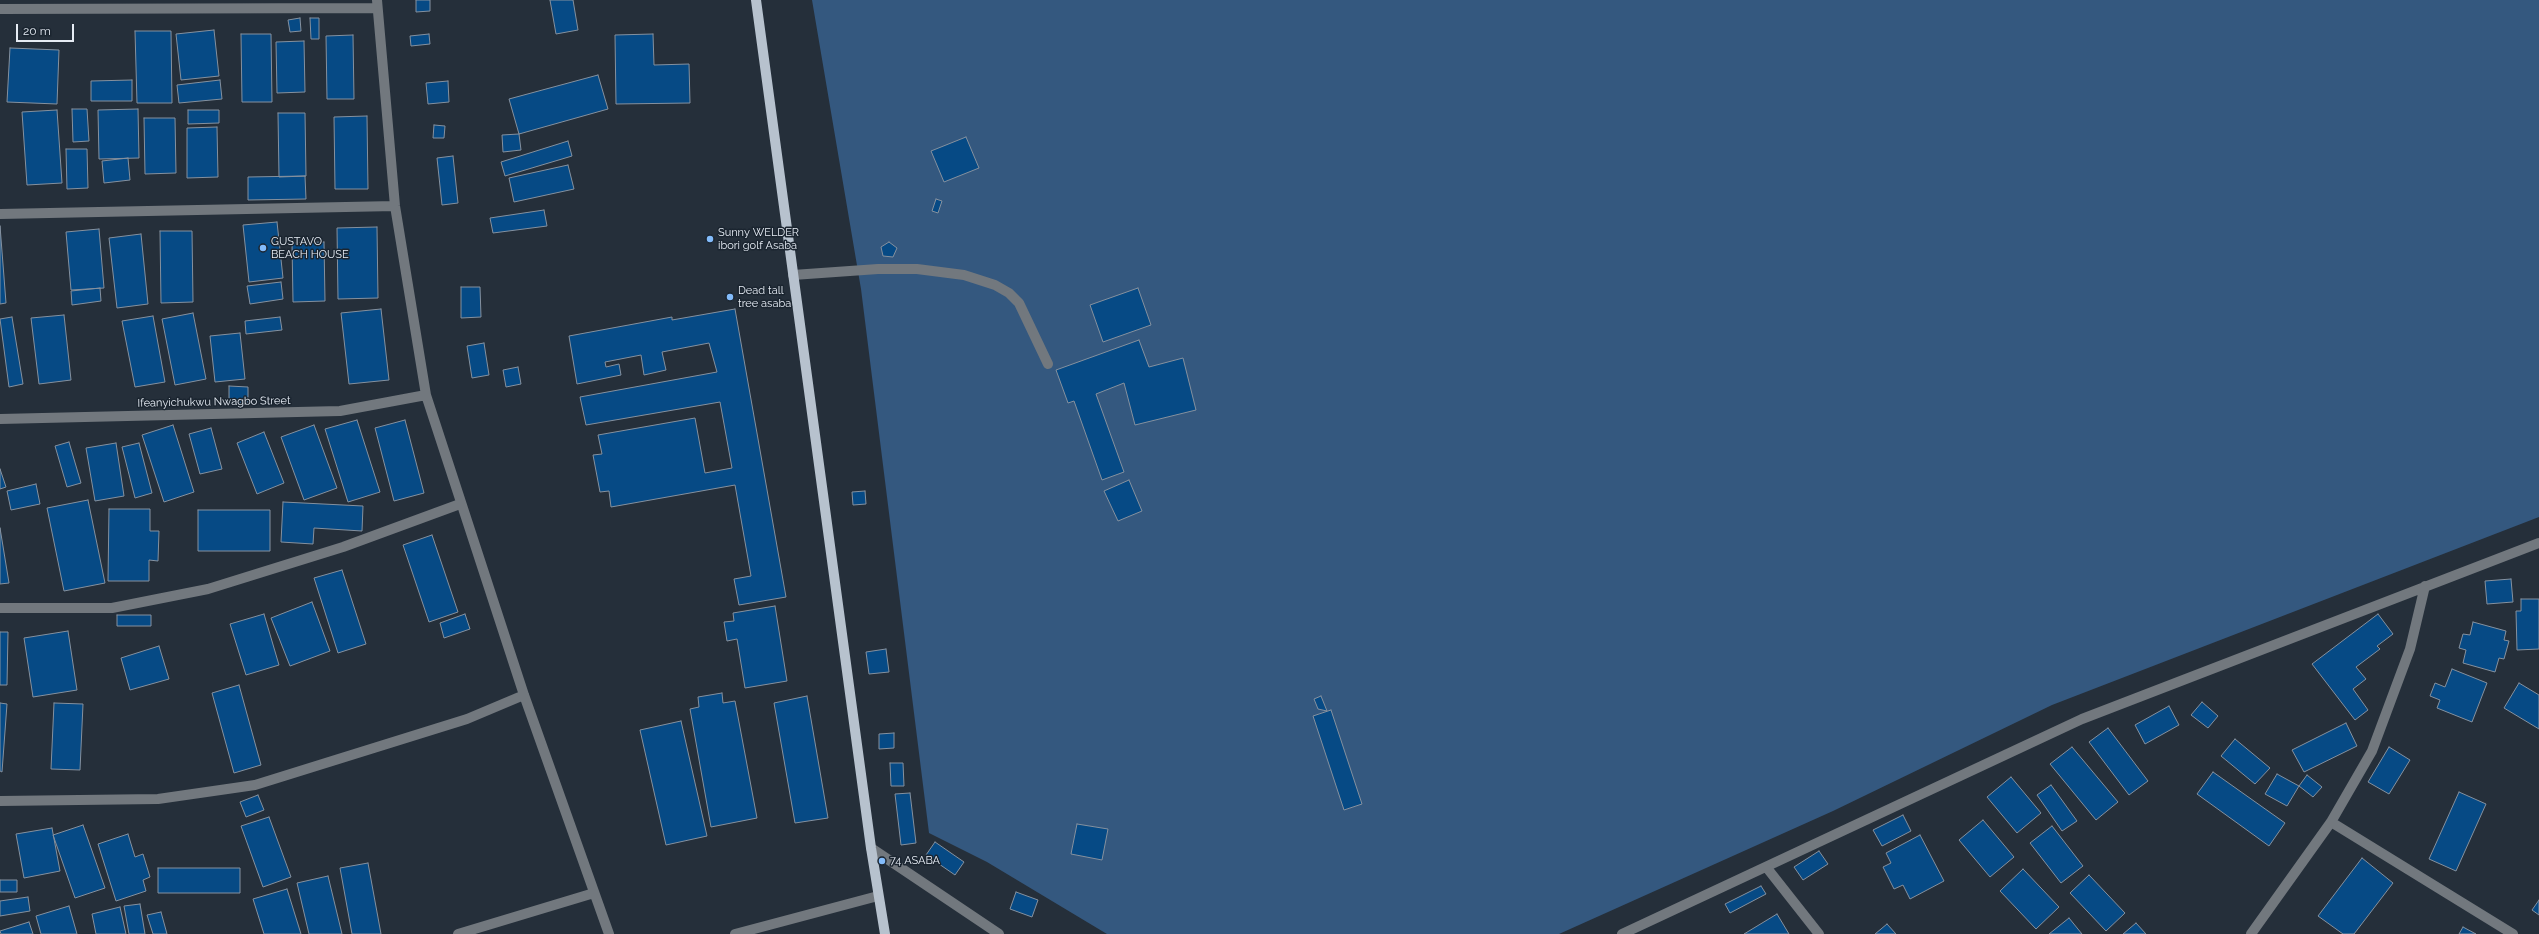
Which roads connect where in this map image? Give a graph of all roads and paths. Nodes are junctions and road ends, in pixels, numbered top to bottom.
1 (756, 0) edge
2 (377, 4) edge
3 (0, 9) edge
4 (395, 206) junction
5 (0, 214) edge
6 (793, 275) junction
7 (1048, 364) dead end
8 (426, 395) junction
9 (0, 419) edge
10 (460, 504) junction
11 (2539, 543) edge
12 (2425, 586) junction
13 (0, 608) edge
14 (524, 695) junction
15 (0, 801) edge
16 (2331, 822) junction
17 (871, 848) junction
18 (1767, 868) junction
19 (594, 892) junction
20 (878, 896) junction
21 (1644, 930) edge
22 (458, 934) edge
23 (609, 934) edge
24 (735, 934) edge
25 (885, 934) edge
26 (1000, 934) edge
27 (1622, 934) edge
28 (1819, 934) edge
29 (2251, 934) edge
30 (2513, 934) edge

1 - 6 main road
2 - 3 street
2 - 4 street
4 - 5 street
4 - 8 street
6 - 7 street
6 - 17 main road
8 - 9 street, Ifeanyichukwu Nwagbo Street
8 - 10 street
10 - 13 street
10 - 14 street
11 - 12 street
12 - 16 street
12 - 18 street
14 - 15 street
14 - 19 street
16 - 29 street
16 - 30 street
17 - 20 main road
17 - 26 street
18 - 21 street
18 - 28 street
19 - 22 street
19 - 23 street
20 - 24 street
20 - 25 main road
21 - 27 street

